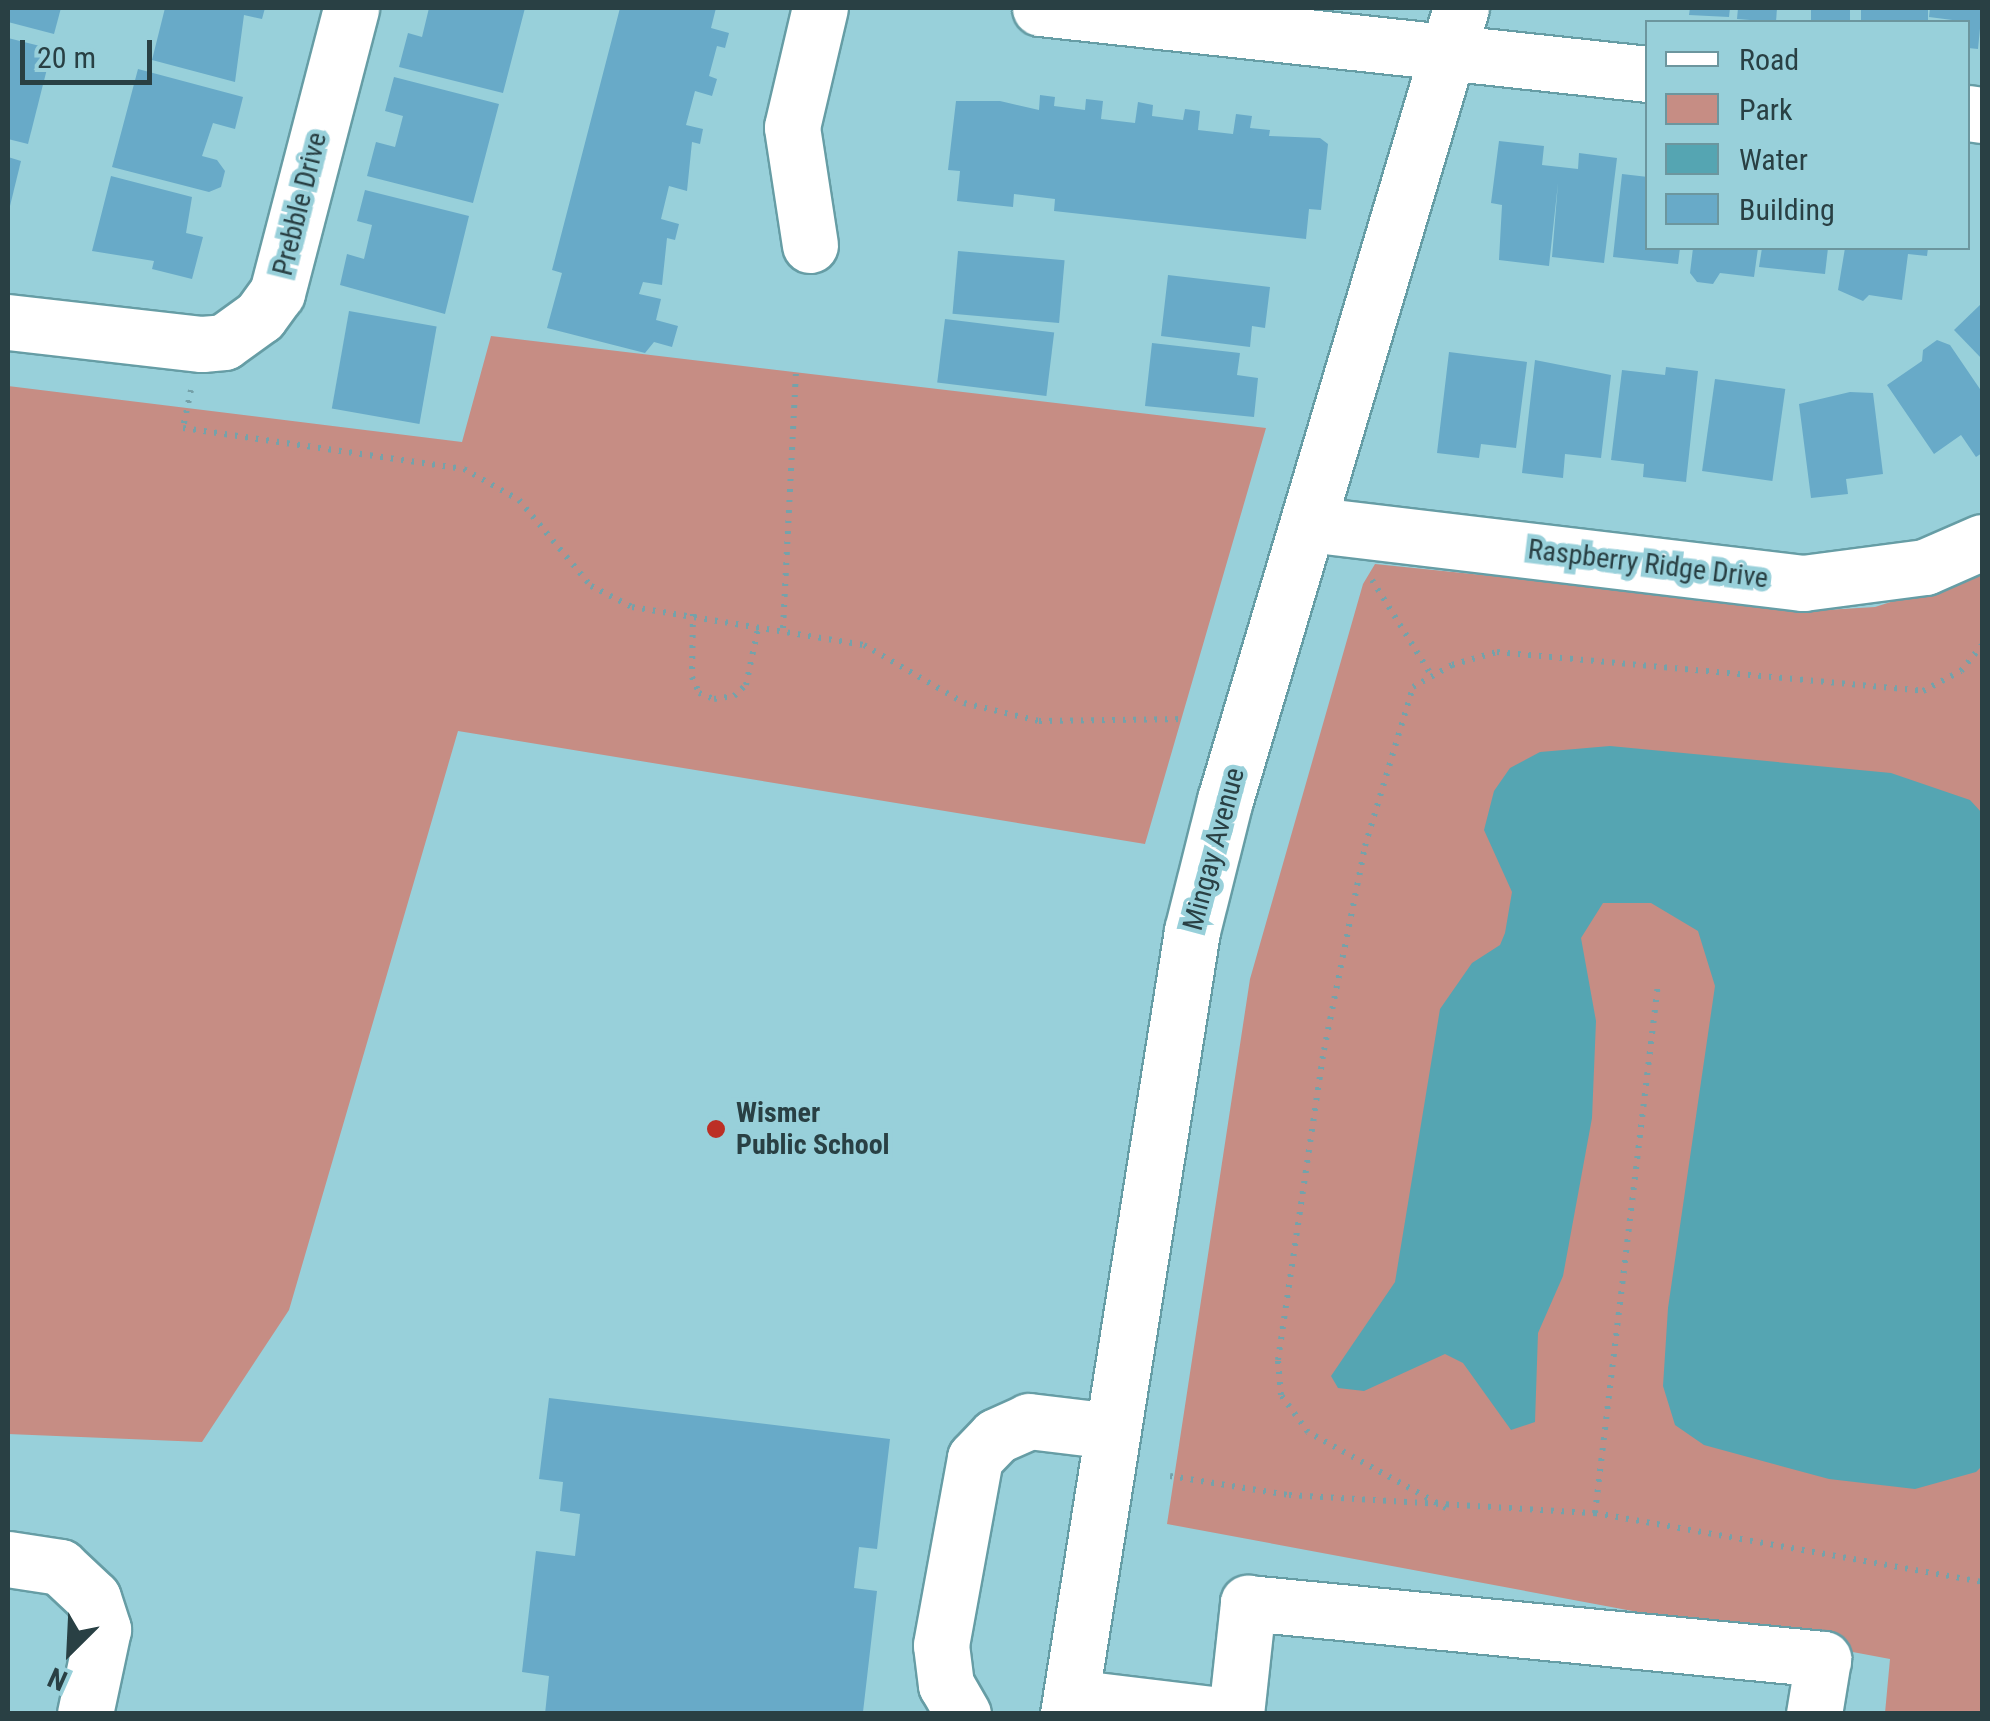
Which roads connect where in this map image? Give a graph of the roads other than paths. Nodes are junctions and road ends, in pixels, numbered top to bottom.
1 (350, 8) edge
2 (820, 8) edge
3 (1040, 8) edge
4 (1454, 29) edge
5 (1645, 73) edge
6 (810, 244) dead end
7 (8, 322) edge
8 (1308, 524) junction
9 (1982, 542) edge
10 (1112, 1431) junction
11 (8, 1559) edge
12 (1069, 1705) edge
13 (86, 1714) edge
14 (963, 1714) edge
15 (1212, 1714) edge
16 (1236, 1714) edge
17 (1814, 1714) edge

1 - 7 street, Prebble Drive
2 - 6 street
3 - 4 street
4 - 5 street
4 - 8 street, Mingay Avenue
8 - 9 street, Raspberry Ridge Drive
8 - 10 street, Mingay Avenue
10 - 12 street, Mingay Avenue
10 - 14 street
11 - 13 street
12 - 15 street
16 - 17 street

